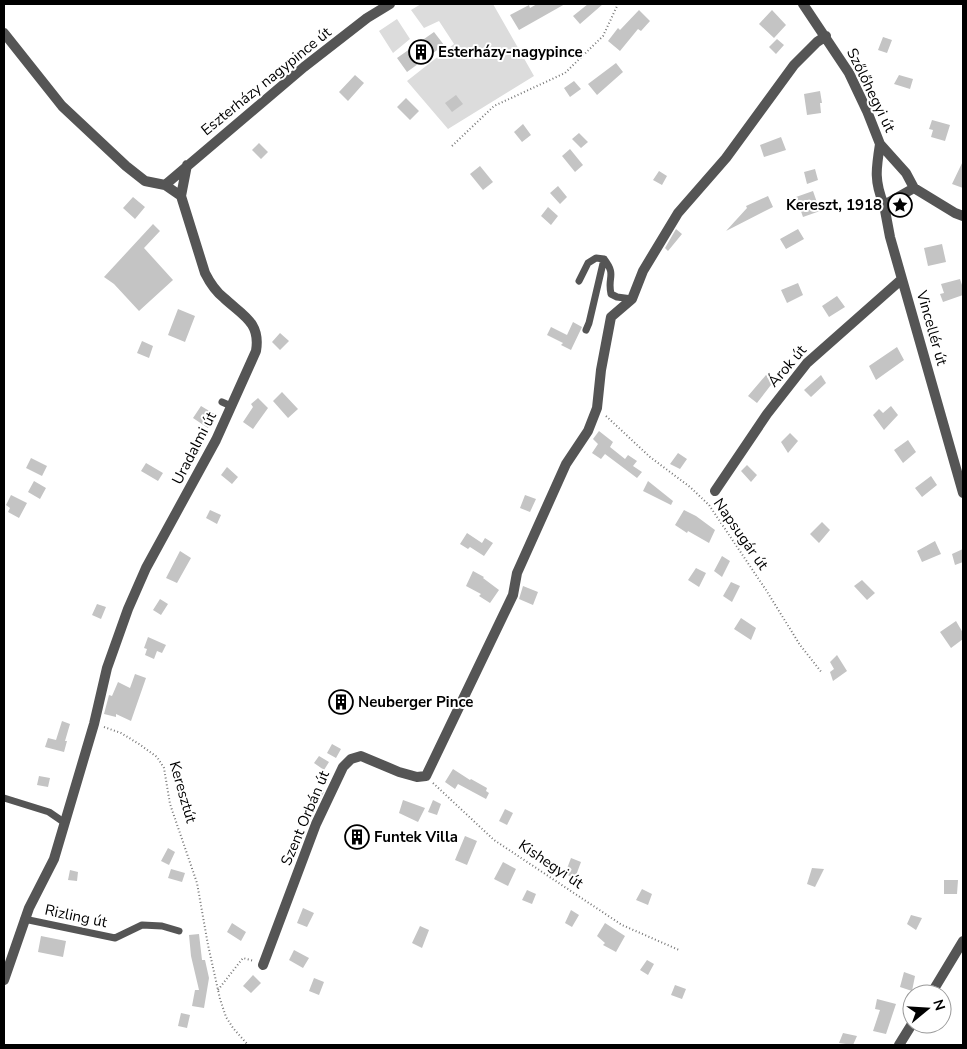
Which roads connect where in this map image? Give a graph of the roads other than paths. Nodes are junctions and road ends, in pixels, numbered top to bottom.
1 (390, 4) edge
2 (803, 4) edge
3 (4, 33) edge
4 (826, 36) junction
5 (880, 144) junction
6 (187, 165) junction
7 (165, 185) junction
8 (914, 188) junction
9 (181, 196) junction
10 (884, 205) junction
11 (963, 216) edge
12 (604, 259) junction
13 (902, 279) junction
14 (579, 281) dead end
15 (632, 298) junction
16 (586, 330) dead end
17 (715, 491) dead end
18 (963, 493) edge
19 (4, 798) edge
20 (65, 823) junction
21 (24, 919) junction
22 (179, 931) dead end
23 (963, 941) edge
24 (263, 964) road end
25 (4, 980) edge
26 (937, 984) edge
27 (906, 1034) edge
28 (899, 1045) edge

1 - 6 street, Eszterházy nagypince út
2 - 4 street, Szőlőhegyi út
3 - 7 street
4 - 5 street, Szőlőhegyi út
4 - 15 street
5 - 8 street, Szőlőhegyi út
5 - 10 street, Vincellér út
6 - 7 street, Eszterházy nagypince út
6 - 9 street
7 - 9 street
8 - 10 street
8 - 11 street
9 - 20 street, Uradalmi út
10 - 13 street, Vincellér út
12 - 14 lane
12 - 15 lane
12 - 16 lane
13 - 17 street, Árok út
13 - 18 street, Vincellér út
15 - 24 street, Szent Orbán út
19 - 20 lane
20 - 21 street
21 - 22 lane, Rizling út
21 - 25 street
23 - 26 street
27 - 28 street

